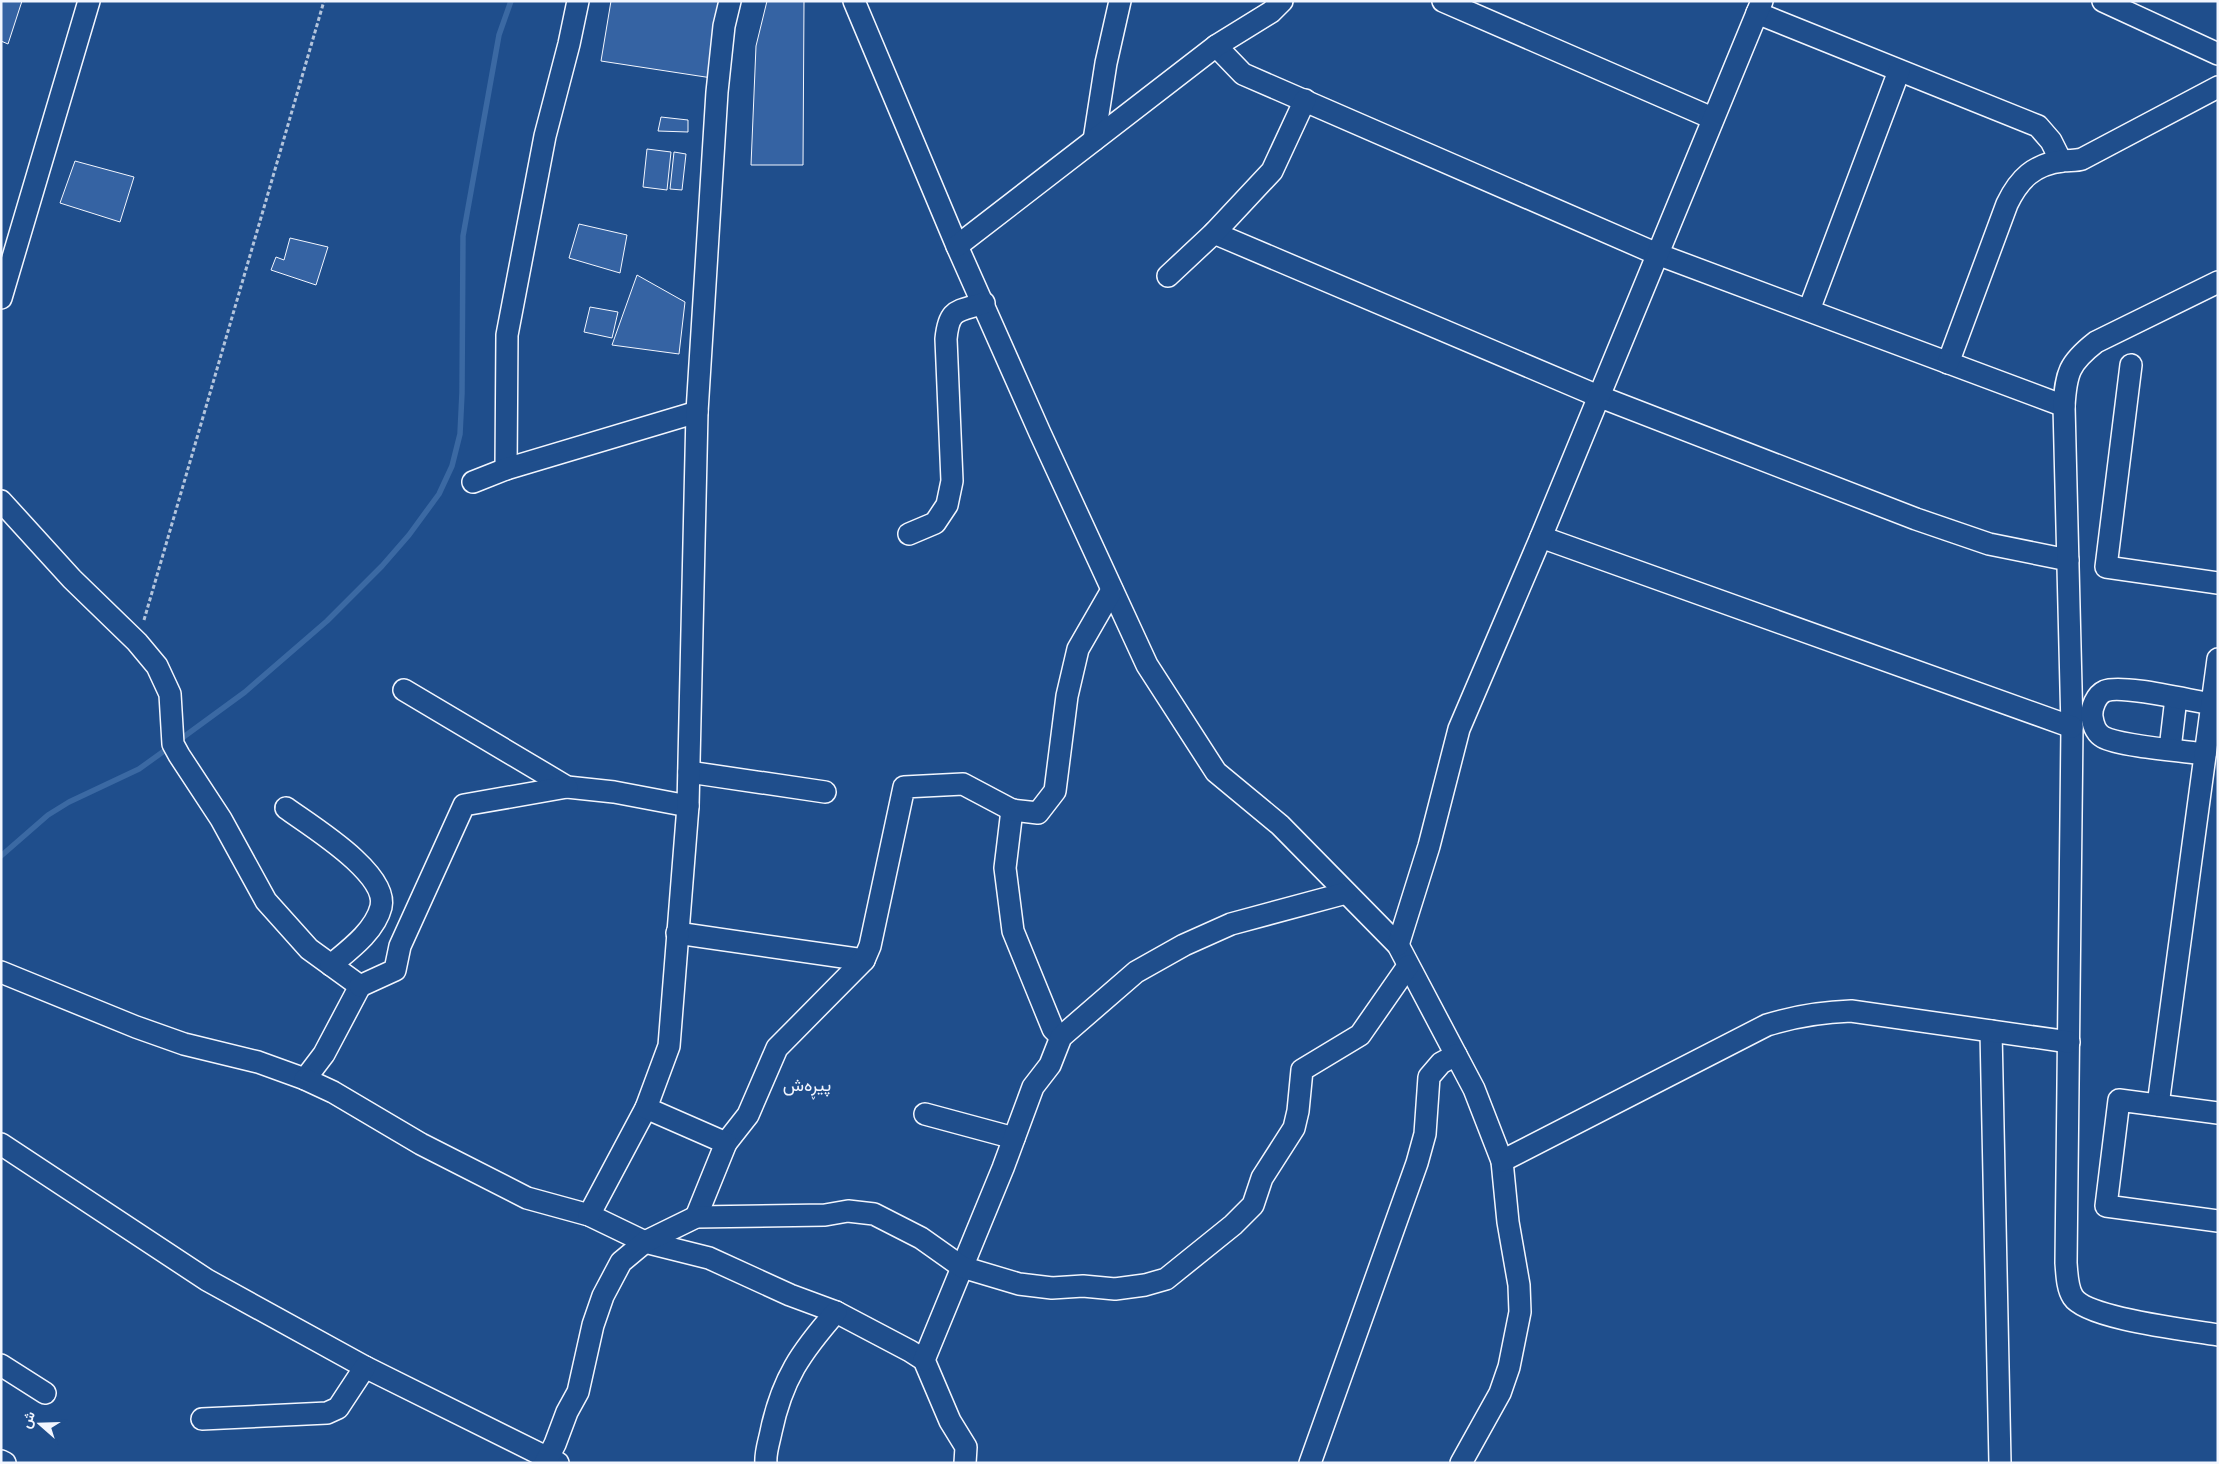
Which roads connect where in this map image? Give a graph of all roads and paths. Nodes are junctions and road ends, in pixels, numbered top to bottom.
1 (88, 1) edge
2 (324, 1) edge
3 (578, 1) edge
4 (730, 1) edge
5 (854, 1) edge
6 (1120, 1) edge
7 (1282, 1) edge
8 (1443, 1) edge
9 (2103, 1) edge
10 (1759, 7) edge
11 (1216, 46) junction
12 (2218, 54) edge
13 (1899, 71) junction
14 (2218, 86) edge
15 (1305, 100) junction
16 (1712, 118) junction
17 (1094, 140) junction
18 (2061, 161) junction
19 (1214, 233) junction
20 (957, 246) junction
21 (1657, 254) junction
22 (1168, 276) dead end
23 (2218, 282) edge
24 (1, 298) edge
25 (984, 303) junction
26 (1809, 310) junction
27 (1948, 363) junction
28 (2131, 365) dead end
29 (1598, 396) junction
30 (2064, 406) junction
31 (697, 412) junction
32 (506, 469) junction
33 (473, 482) dead end
34 (1, 501) edge
35 (909, 534) dead end
36 (1540, 537) junction
37 (2068, 560) junction
38 (2218, 583) edge
39 (1112, 590) junction
40 (137, 642) junction
41 (2218, 659) edge
42 (404, 690) dead end
43 (2176, 698) junction
44 (2212, 704) junction
45 (2213, 726) edge
46 (2072, 727) junction
47 (2170, 749) junction
48 (2205, 754) junction
49 (689, 772) junction
50 (567, 787) junction
51 (825, 792) dead end
52 (688, 806) junction
53 (286, 808) dead end
54 (1012, 810) junction
55 (1346, 892) junction
56 (677, 933) junction
57 (1398, 946) junction
58 (864, 960) junction
59 (331, 965) junction
60 (1408, 966) junction
61 (1, 972) edge
62 (360, 986) junction
63 (1991, 1031) junction
64 (1061, 1037) junction
65 (2069, 1042) junction
66 (1456, 1055) junction
67 (305, 1079) junction
68 (2158, 1105) junction
69 (646, 1108) junction
70 (2218, 1113) edge
71 (925, 1114) dead end
72 (1014, 1138) junction
73 (726, 1143) junction
74 (1, 1144) edge
75 (1502, 1161) junction
76 (589, 1216) junction
77 (696, 1217) junction
78 (2218, 1220) edge
79 (644, 1242) junction
80 (962, 1266) junction
81 (836, 1312) junction
82 (2218, 1335) edge
83 (924, 1360) junction
84 (1, 1365) edge
85 (365, 1367) junction
86 (45, 1393) dead end
87 (202, 1419) dead end
88 (1, 1460) edge
89 (550, 1461) edge
90 (5, 1463) edge
91 (766, 1463) edge
92 (965, 1463) edge
93 (1310, 1463) edge
94 (1461, 1463) edge
95 (2000, 1463) edge

1 - 24 street
2 - 40 path
3 - 32 street
4 - 31 street
5 - 20 street
6 - 17 street
7 - 11 street
8 - 16 street
9 - 12 street
10 - 13 street
10 - 16 street
11 - 15 street
11 - 17 street
13 - 18 street
13 - 26 street
14 - 18 street
15 - 19 street
15 - 21 street
16 - 21 street
17 - 20 street
18 - 27 street
19 - 22 street
19 - 29 street
20 - 25 street
21 - 26 street
21 - 29 street
23 - 30 street
25 - 35 street
25 - 39 street
26 - 27 street
27 - 30 street
28 - 38 street
29 - 36 street
29 - 37 street
30 - 37 street
31 - 32 street
31 - 49 street
32 - 33 street
34 - 40 street
36 - 46 street
36 - 57 street
37 - 46 street
39 - 54 street
39 - 55 street
40 - 59 street
41 - 44 street
42 - 50 street
43 - 44 street
43 - 47 street
43 - 47 street
44 - 45 street
45 - 48 street
46 - 65 street
47 - 48 street
48 - 68 street
49 - 51 street
49 - 52 street
50 - 52 street
50 - 62 street
52 - 56 street
53 - 59 street
54 - 58 street
54 - 64 street
55 - 57 street
55 - 64 street
56 - 58 street
56 - 69 street
57 - 60 street
58 - 73 street
59 - 62 street
60 - 66 street
60 - 80 street
61 - 67 street
62 - 67 street
63 - 65 street
63 - 75 street
63 - 95 street
64 - 72 street
65 - 82 street
66 - 75 street
66 - 93 street
67 - 76 street
68 - 70 street
68 - 78 street
69 - 73 street
69 - 76 street
71 - 72 street
72 - 80 street
73 - 77 street
74 - 85 street
75 - 94 street
76 - 79 street
77 - 79 street
77 - 80 street
79 - 81 street
79 - 89 street
80 - 83 street
81 - 83 street
81 - 91 street
83 - 92 street
84 - 86 street
85 - 87 street
85 - 89 street
88 - 90 street

